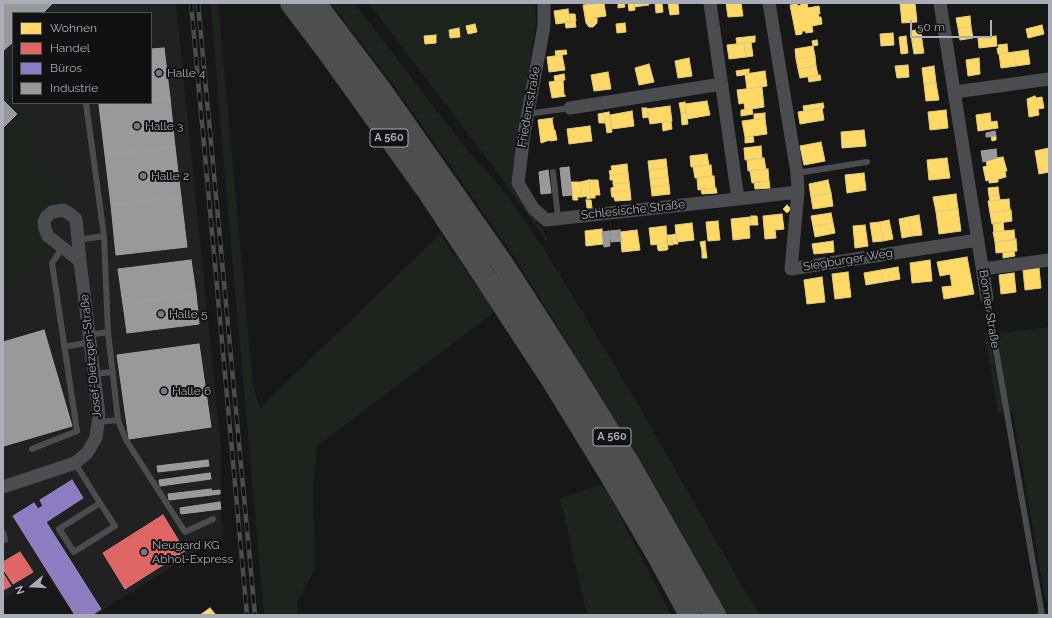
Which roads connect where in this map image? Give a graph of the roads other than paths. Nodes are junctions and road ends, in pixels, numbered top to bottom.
1 (291, 3) edge
2 (314, 3) edge
3 (544, 3) edge
4 (710, 3) edge
5 (769, 3) edge
6 (940, 3) edge
7 (1049, 79) edge
8 (722, 84) junction
9 (955, 92) junction
10 (86, 104) edge
11 (570, 108) joint
12 (527, 114) junction
13 (867, 162) dead end
14 (553, 172) dead end
15 (797, 173) junction
16 (798, 192) junction
17 (738, 199) junction
18 (533, 208) joint
19 (558, 218) junction
20 (104, 236) junction
21 (78, 240) junction
22 (978, 240) junction
23 (63, 248) junction
24 (1049, 260) edge
25 (80, 261) junction
26 (983, 269) junction
27 (987, 298) joint
28 (108, 332) junction
29 (90, 338) junction
30 (64, 347) junction
31 (113, 372) junction
32 (94, 374) junction
33 (118, 420) junction
34 (98, 422) junction
35 (32, 449) dead end
36 (75, 463) junction
37 (3, 488) edge
38 (100, 503) junction
39 (213, 519) dead end
40 (3, 532) edge
41 (5, 540) dead end
42 (690, 615) edge
43 (715, 615) edge
44 (1041, 615) edge

1 - 42 highway, A 560
2 - 43 highway, A 560
3 - 12 street, Friedensstraße
4 - 8 street
5 - 15 street, Siegburger Weg
6 - 9 street, Bonner Straße
7 - 9 street
8 - 11 street
8 - 17 street
9 - 22 street, Bonner Straße
10 - 20 lane
11 - 12 lane
12 - 18 street, Friedensstraße
13 - 15 lane
14 - 19 lane
15 - 16 street, Siegburger Weg
16 - 17 street, Schlesische Straße
16 - 22 street, Siegburger Weg
17 - 19 street, Schlesische Straße
18 - 19 street, Schlesische Straße
20 - 21 lane
20 - 28 lane
21 - 23 street, Josef-Dietzgen-Straße
21 - 25 street, Josef-Dietzgen-Straße
22 - 26 street, Bonner Straße
23 - 25 street, Josef-Dietzgen-Straße
23 - 30 lane
24 - 26 street
25 - 29 street, Josef-Dietzgen-Straße
26 - 27 street, Bonner Straße
27 - 44 lane, Bonner Straße
28 - 29 lane
28 - 31 lane
29 - 30 lane
29 - 32 street, Josef-Dietzgen-Straße
30 - 35 lane
31 - 32 lane
31 - 33 lane
32 - 34 street, Josef-Dietzgen-Straße
33 - 34 lane
33 - 39 lane
34 - 36 street, Josef-Dietzgen-Straße
36 - 37 street, Josef-Dietzgen-Straße
36 - 38 lane
38 - 38 lane
40 - 41 lane

